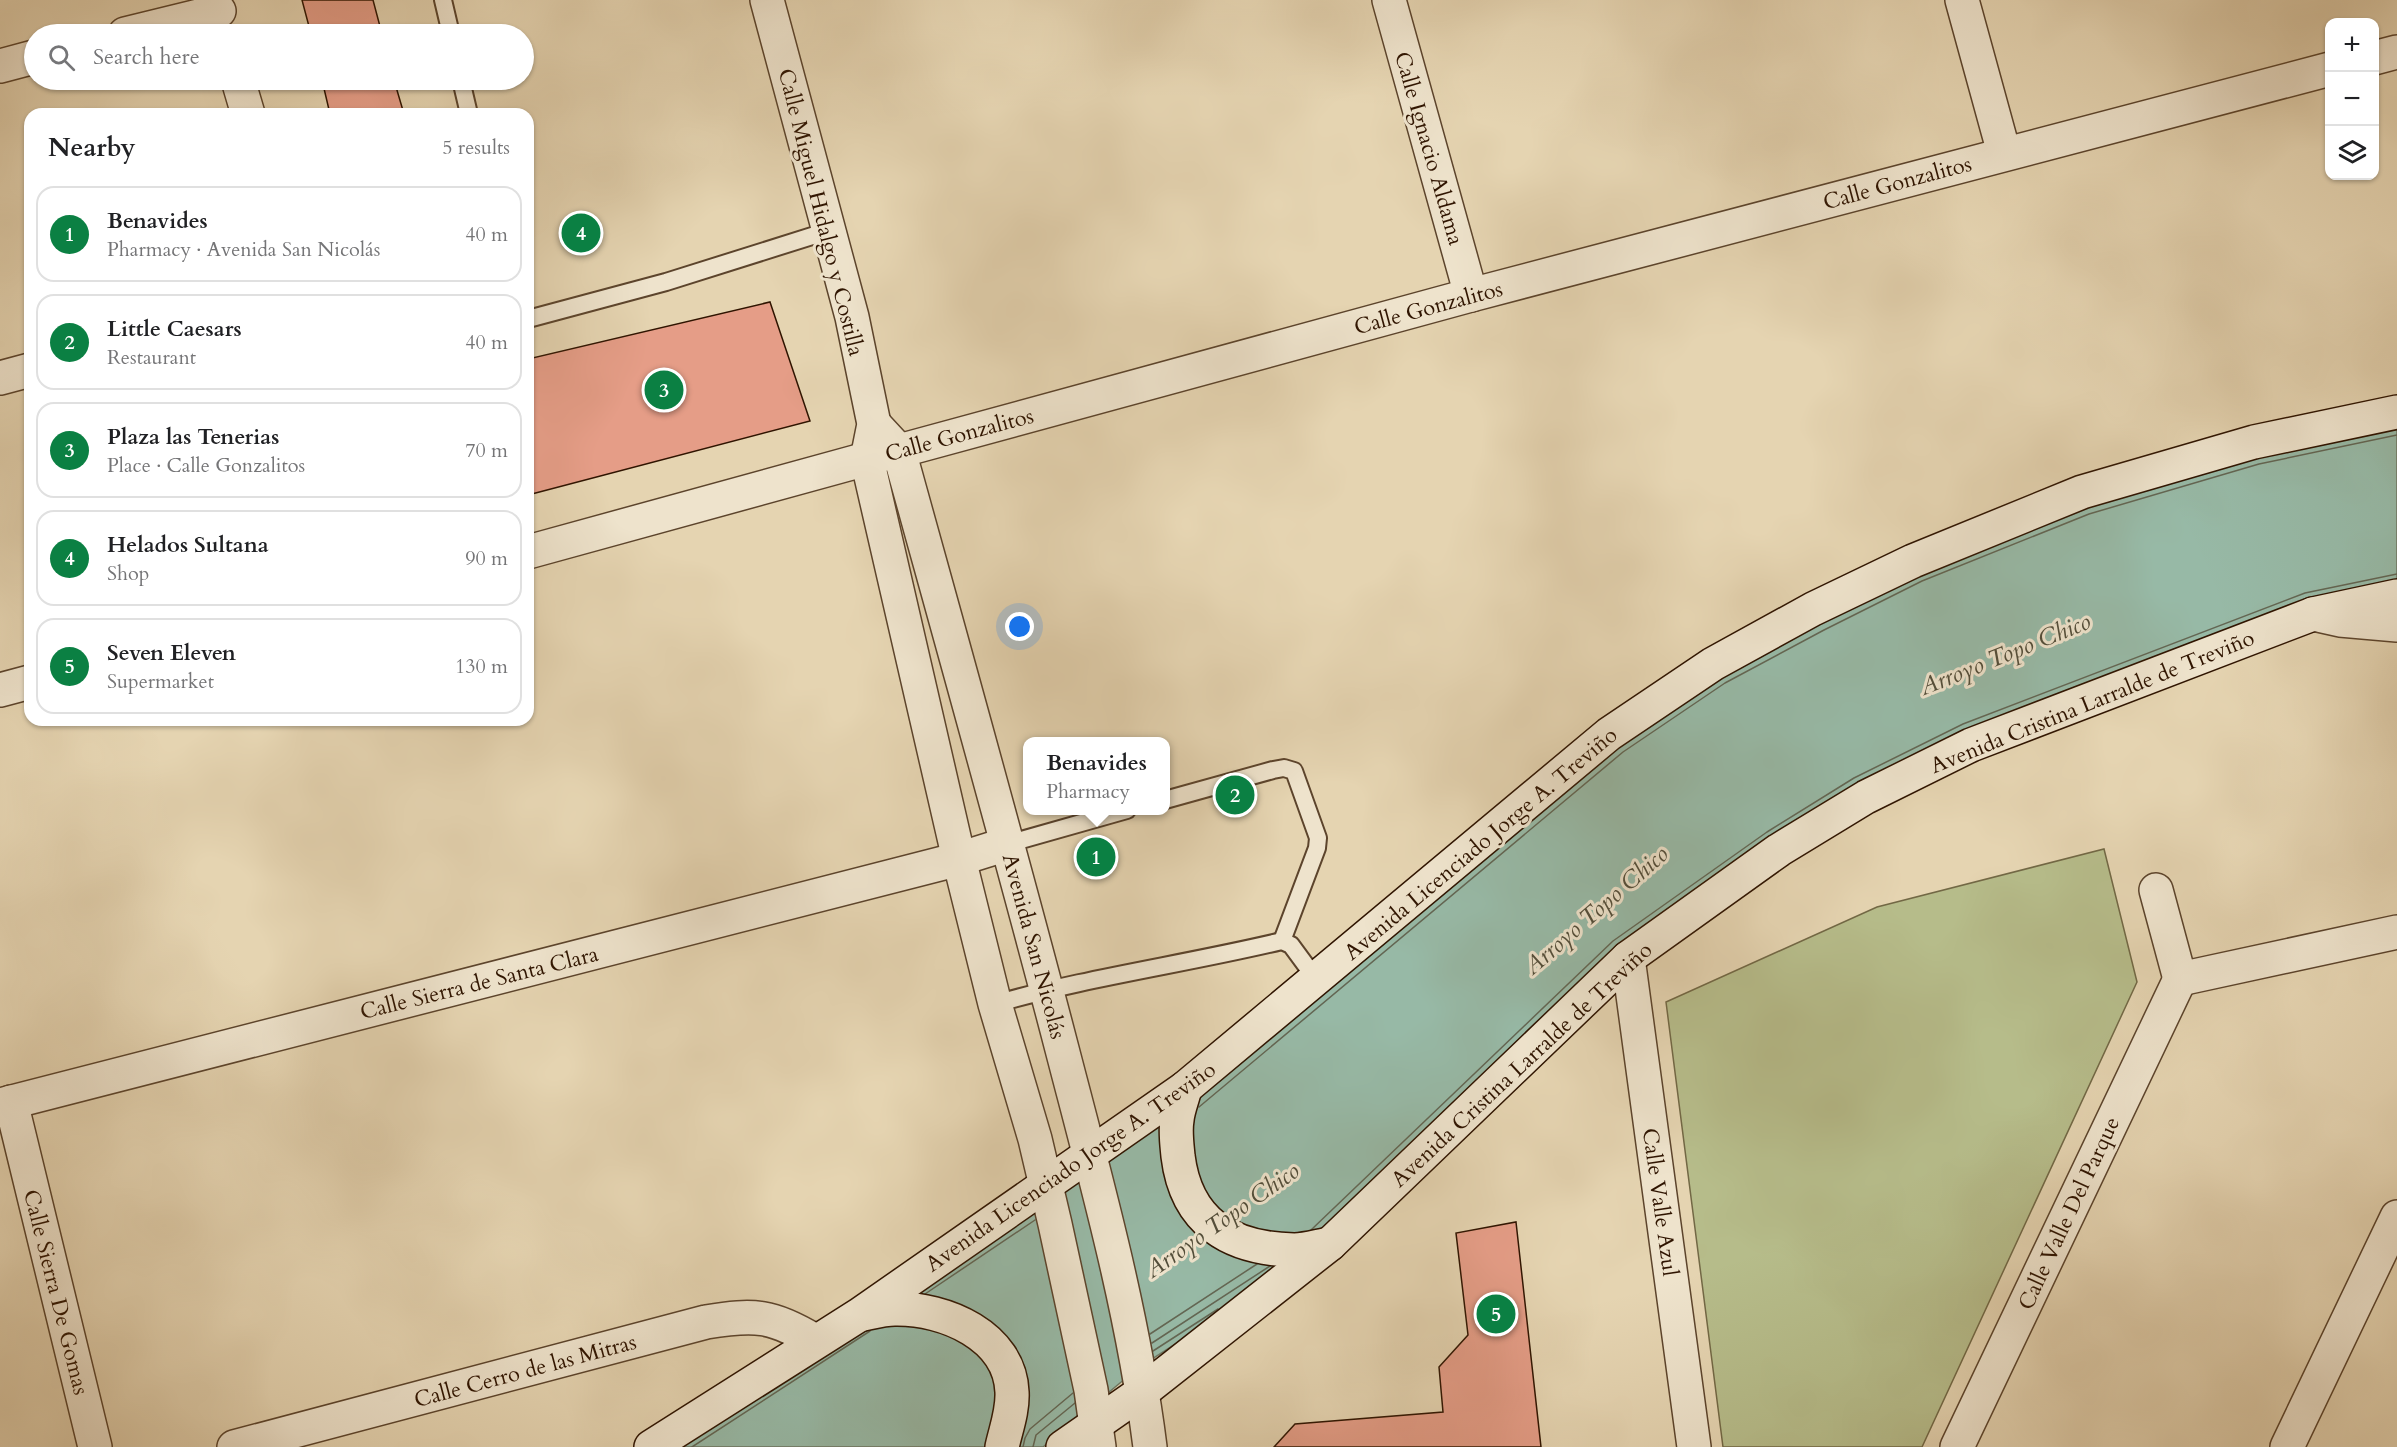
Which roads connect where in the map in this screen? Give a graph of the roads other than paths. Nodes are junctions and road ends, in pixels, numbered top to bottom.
1 (443, 0) edge
2 (767, 0) edge
3 (1389, 0) edge
4 (1962, 0) edge
5 (220, 15) edge
6 (175, 24) edge
7 (449, 24) edge
8 (2397, 52) edge
9 (2379, 57) edge
10 (24, 60) edge
11 (0, 66) edge
12 (2325, 70) edge
13 (241, 90) edge
14 (463, 90) edge
15 (246, 108) edge
16 (468, 108) edge
17 (2004, 153) junction
18 (828, 231) junction
19 (1472, 295) junction
20 (534, 317) edge
21 (24, 372) edge
22 (0, 378) edge
23 (2397, 412) edge
24 (874, 424) junction
25 (899, 451) junction
26 (867, 459) junction
27 (534, 550) edge
28 (2397, 596) edge
29 (2313, 614) junction
30 (2397, 625) edge
31 (24, 684) edge
32 (0, 690) edge
33 (1170, 799) edge
34 (1109, 815) edge
35 (1007, 844) junction
36 (958, 859) junction
37 (2156, 890) dead end
38 (2397, 932) edge
39 (1282, 941) junction
40 (1628, 958) junction
41 (1316, 979) junction
42 (2180, 979) junction
43 (1047, 989) junction
44 (995, 1004) junction
45 (1185, 1088) junction
46 (5, 1104) edge
47 (1090, 1156) junction
48 (1046, 1186) junction
49 (2397, 1217) edge
50 (1330, 1244) junction
51 (859, 1315) junction
52 (815, 1341) junction
53 (1140, 1380) junction
54 (1098, 1435) edge
55 (95, 1447) edge
56 (234, 1447) edge
57 (651, 1447) edge
58 (1002, 1447) edge
59 (1063, 1447) edge
60 (1150, 1447) edge
61 (1694, 1447) edge
62 (1957, 1447) edge
63 (2287, 1447) edge

1 - 7 lane
2 - 18 street, Calle Miguel Hidalgo y Costilla
3 - 19 street, Calle Ignacio Aldama
4 - 17 street
5 - 6 street
8 - 9 street
10 - 11 street
12 - 17 street, Calle Gonzalitos
13 - 15 street
14 - 16 lane
17 - 19 street, Calle Gonzalitos
18 - 20 lane
18 - 24 street, Calle Miguel Hidalgo y Costilla
19 - 25 street, Calle Gonzalitos
21 - 22 street
23 - 41 street, Avenida Licenciado Jorge A. Treviño
24 - 25 street
24 - 26 street, Calle Miguel Hidalgo y Costilla
25 - 26 street, Calle Gonzalitos
25 - 35 street, Avenida San Nicolás
26 - 27 street, Calle Gonzalitos
26 - 36 street
28 - 29 street, Avenida Cristina Larralde de Treviño
29 - 30 street
29 - 40 street, Avenida Cristina Larralde de Treviño
31 - 32 street
33 - 39 lane
34 - 35 lane
35 - 36 street, Calle Sierra de Santa Clara
35 - 43 street, Avenida San Nicolás
36 - 44 street
36 - 46 street, Calle Sierra de Santa Clara
37 - 42 street
38 - 42 street
39 - 41 lane
39 - 43 lane
40 - 50 street, Avenida Cristina Larralde de Treviño
40 - 61 street, Calle Valle Azul
41 - 45 street, Avenida Licenciado Jorge A. Treviño
42 - 62 street, Calle Valle Del Parque
43 - 44 lane
43 - 47 street, Avenida San Nicolás
44 - 48 street
45 - 47 street, Avenida Licenciado Jorge A. Treviño
45 - 50 street
46 - 55 street, Calle Sierra De Gomas
47 - 48 street, Avenida Licenciado Jorge A. Treviño
47 - 53 street, Avenida San Nicolás
48 - 51 street, Avenida Licenciado Jorge A. Treviño
48 - 54 street
49 - 63 street
50 - 53 street, Avenida Cristina Larralde de Treviño
51 - 52 street, Avenida Licenciado Jorge A. Treviño
51 - 58 street
52 - 56 street, Calle Cerro de las Mitras
52 - 57 street, Avenida Licenciado Jorge A. Treviño
53 - 54 street, Avenida Cristina Larralde de Treviño
53 - 60 street, Avenida San Nicolás
54 - 59 street, Avenida Cristina Larralde de Treviño

